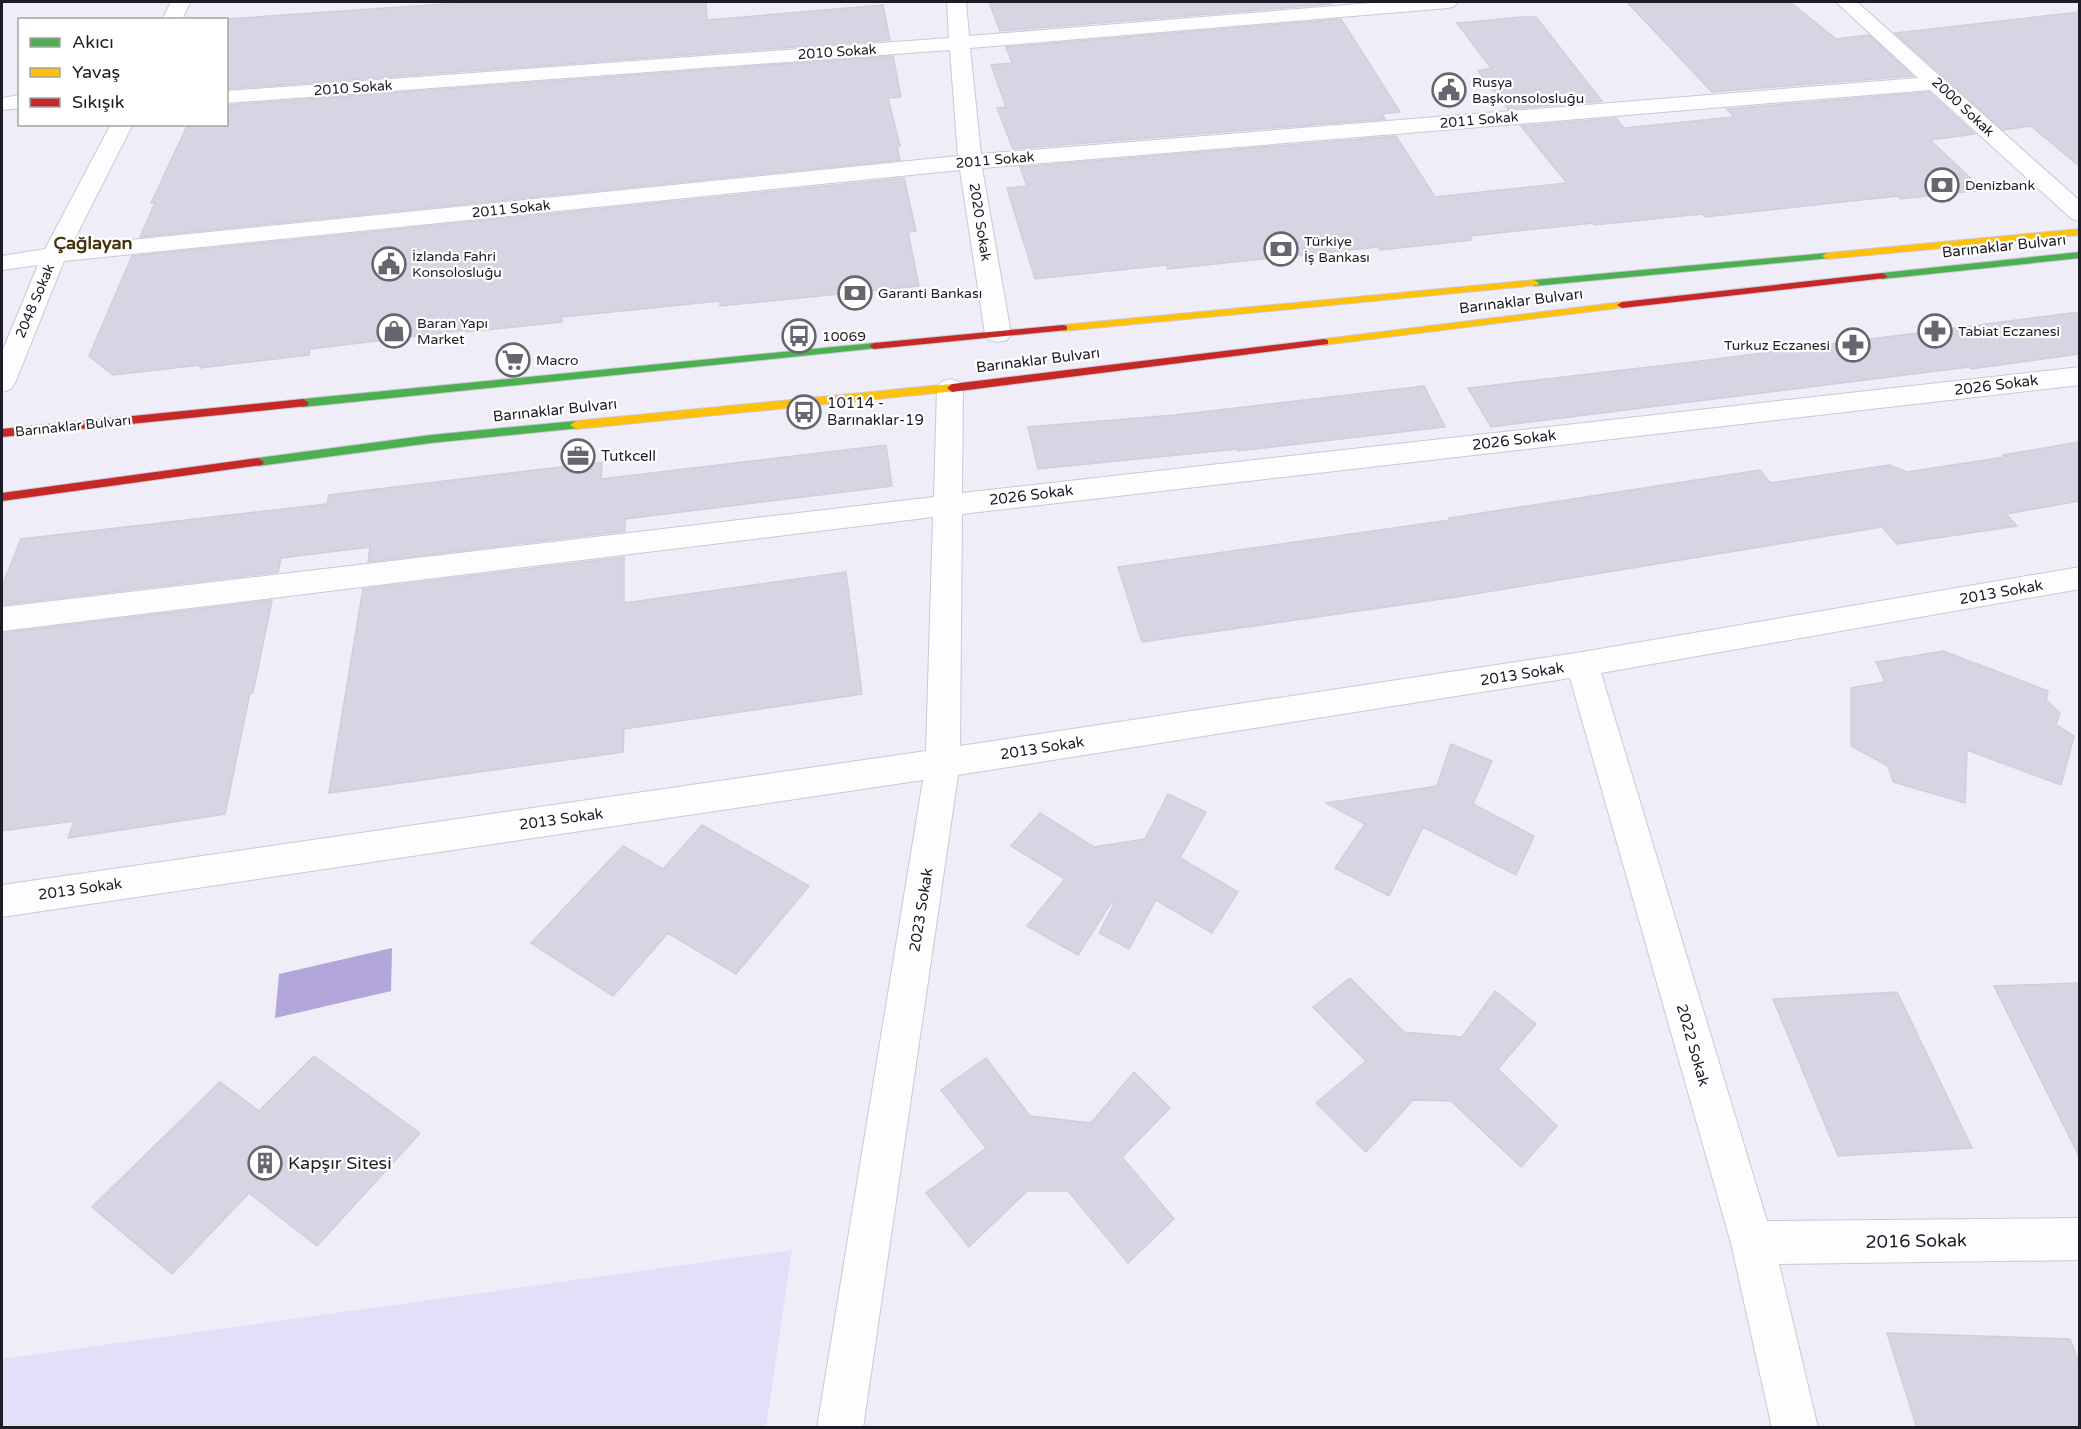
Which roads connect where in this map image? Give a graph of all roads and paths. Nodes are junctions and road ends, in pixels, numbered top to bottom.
1 (180, 2) edge
2 (956, 2) edge
3 (1448, 2) edge
4 (1846, 2) edge
5 (173, 18) edge
6 (960, 43) junction
7 (1936, 82) junction
8 (228, 98) edge
9 (18, 102) edge
10 (2, 104) edge
11 (121, 126) edge
12 (970, 162) junction
13 (2079, 214) edge
14 (2079, 232) edge
15 (54, 255) junction
16 (2079, 255) edge
17 (2, 263) edge
18 (998, 334) junction
19 (2079, 376) edge
20 (2, 383) edge
21 (950, 388) junction
22 (2, 433) edge
23 (2, 497) edge
24 (948, 505) junction
25 (2079, 578) edge
26 (2, 619) edge
27 (1582, 664) junction
28 (943, 763) junction
29 (2, 901) edge
30 (2079, 1239) edge
31 (1752, 1243) junction
32 (840, 1428) edge
33 (1795, 1428) edge

1 - 5 street
2 - 6 street, 2020 Sokak
3 - 6 street, 2010 Sokak
4 - 7 street, 2000 Sokak
6 - 8 street, 2010 Sokak
6 - 12 street, 2020 Sokak
7 - 12 street, 2011 Sokak
7 - 13 street, 2000 Sokak
9 - 10 street
11 - 15 street, 2048 Sokak
12 - 15 street, 2011 Sokak
12 - 18 street, 2020 Sokak
14 - 18 main road, Barınaklar Bulvarı
15 - 17 street, 2011 Sokak
15 - 20 street, 2048 Sokak
16 - 21 main road, Barınaklar Bulvarı
18 - 22 main road, Barınaklar Bulvarı
19 - 24 street, 2026 Sokak
21 - 23 main road, Barınaklar Bulvarı
21 - 24 street, 2023 Sokak
24 - 26 street, 2026 Sokak
24 - 28 street, 2023 Sokak
25 - 27 street, 2013 Sokak
27 - 28 street, 2013 Sokak
27 - 31 street, 2022 Sokak
28 - 29 street, 2013 Sokak
28 - 32 street, 2023 Sokak
30 - 31 street, 2016 Sokak
31 - 33 street, 2022 Sokak

